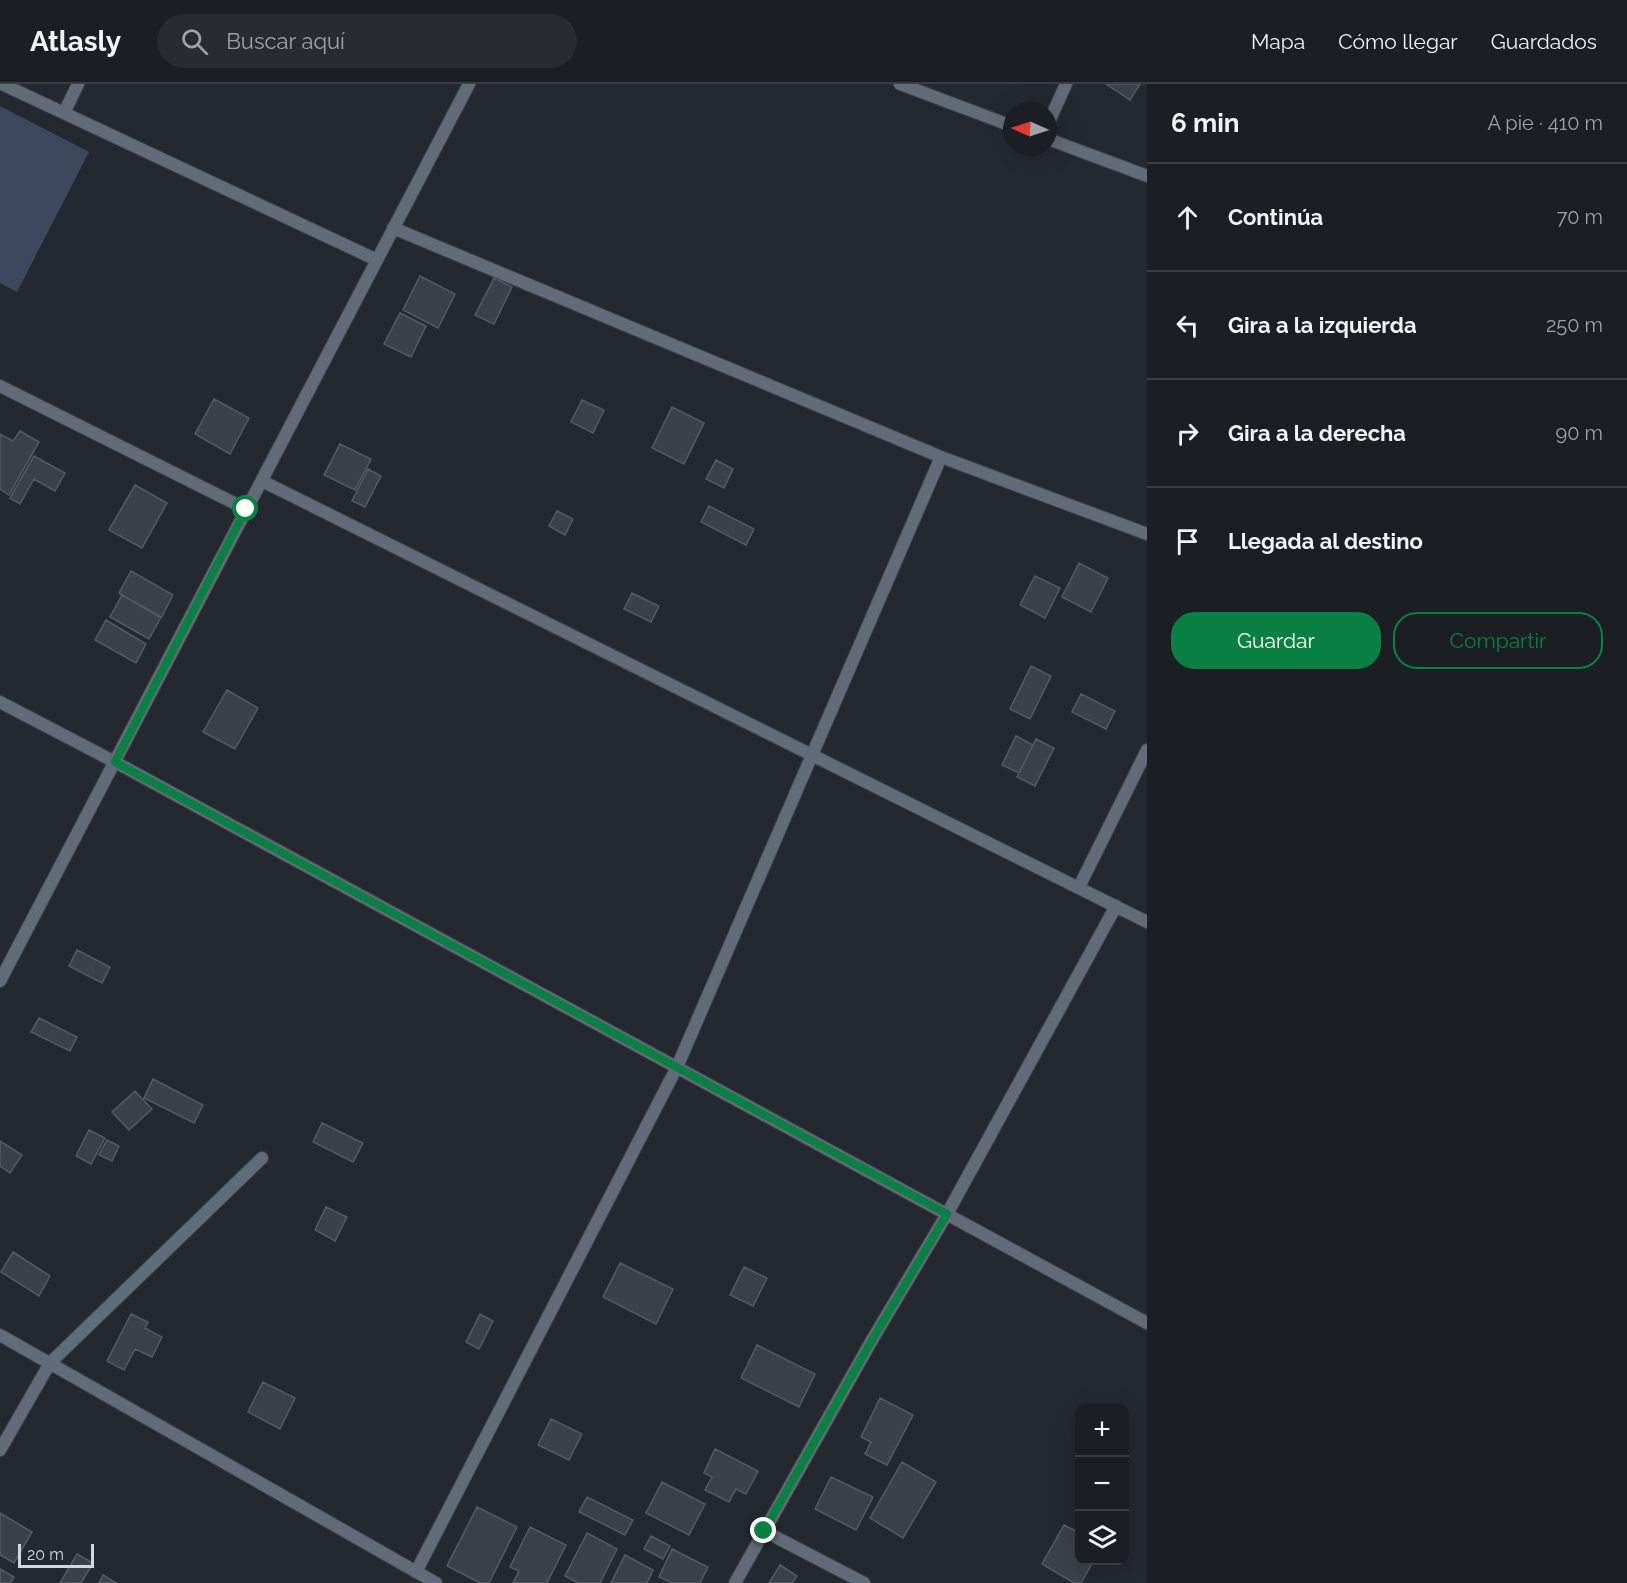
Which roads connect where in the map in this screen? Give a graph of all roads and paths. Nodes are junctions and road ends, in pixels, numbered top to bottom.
1 (2, 84) edge
2 (78, 84) edge
3 (469, 84) edge
4 (900, 84) edge
5 (1066, 84) edge
6 (1057, 104) edge
7 (64, 113) junction
8 (1003, 123) edge
9 (1057, 142) edge
10 (1147, 176) edge
11 (393, 228) junction
12 (377, 260) junction
13 (0, 386) edge
14 (941, 457) junction
15 (262, 481) junction
16 (246, 509) junction
17 (1147, 534) edge
18 (0, 702) edge
19 (1147, 750) edge
20 (813, 754) junction
21 (115, 762) junction
22 (1078, 887) junction
23 (1116, 906) junction
24 (1147, 922) edge
25 (0, 981) edge
26 (677, 1067) junction
27 (262, 1158) dead end
28 (947, 1214) junction
29 (1147, 1323) edge
30 (0, 1335) edge
31 (50, 1363) junction
32 (0, 1450) edge
33 (764, 1531) junction
34 (416, 1572) junction
35 (436, 1583) edge
36 (735, 1583) edge
37 (864, 1583) edge

1 - 7 street
2 - 7 street
3 - 11 street
4 - 8 street
5 - 6 street
7 - 12 street
9 - 10 street
11 - 12 street
11 - 14 street
12 - 15 street
13 - 16 street
14 - 17 street
14 - 20 street
15 - 16 street
15 - 20 street
16 - 21 street
18 - 21 street
19 - 22 street
20 - 22 street
20 - 26 street
21 - 25 street
21 - 26 street
22 - 23 street
23 - 24 street
23 - 28 street
26 - 28 street
26 - 34 street
27 - 31 street
28 - 29 street
28 - 33 street
30 - 31 street
31 - 32 street
31 - 34 street
33 - 36 street
33 - 37 street
34 - 35 street

